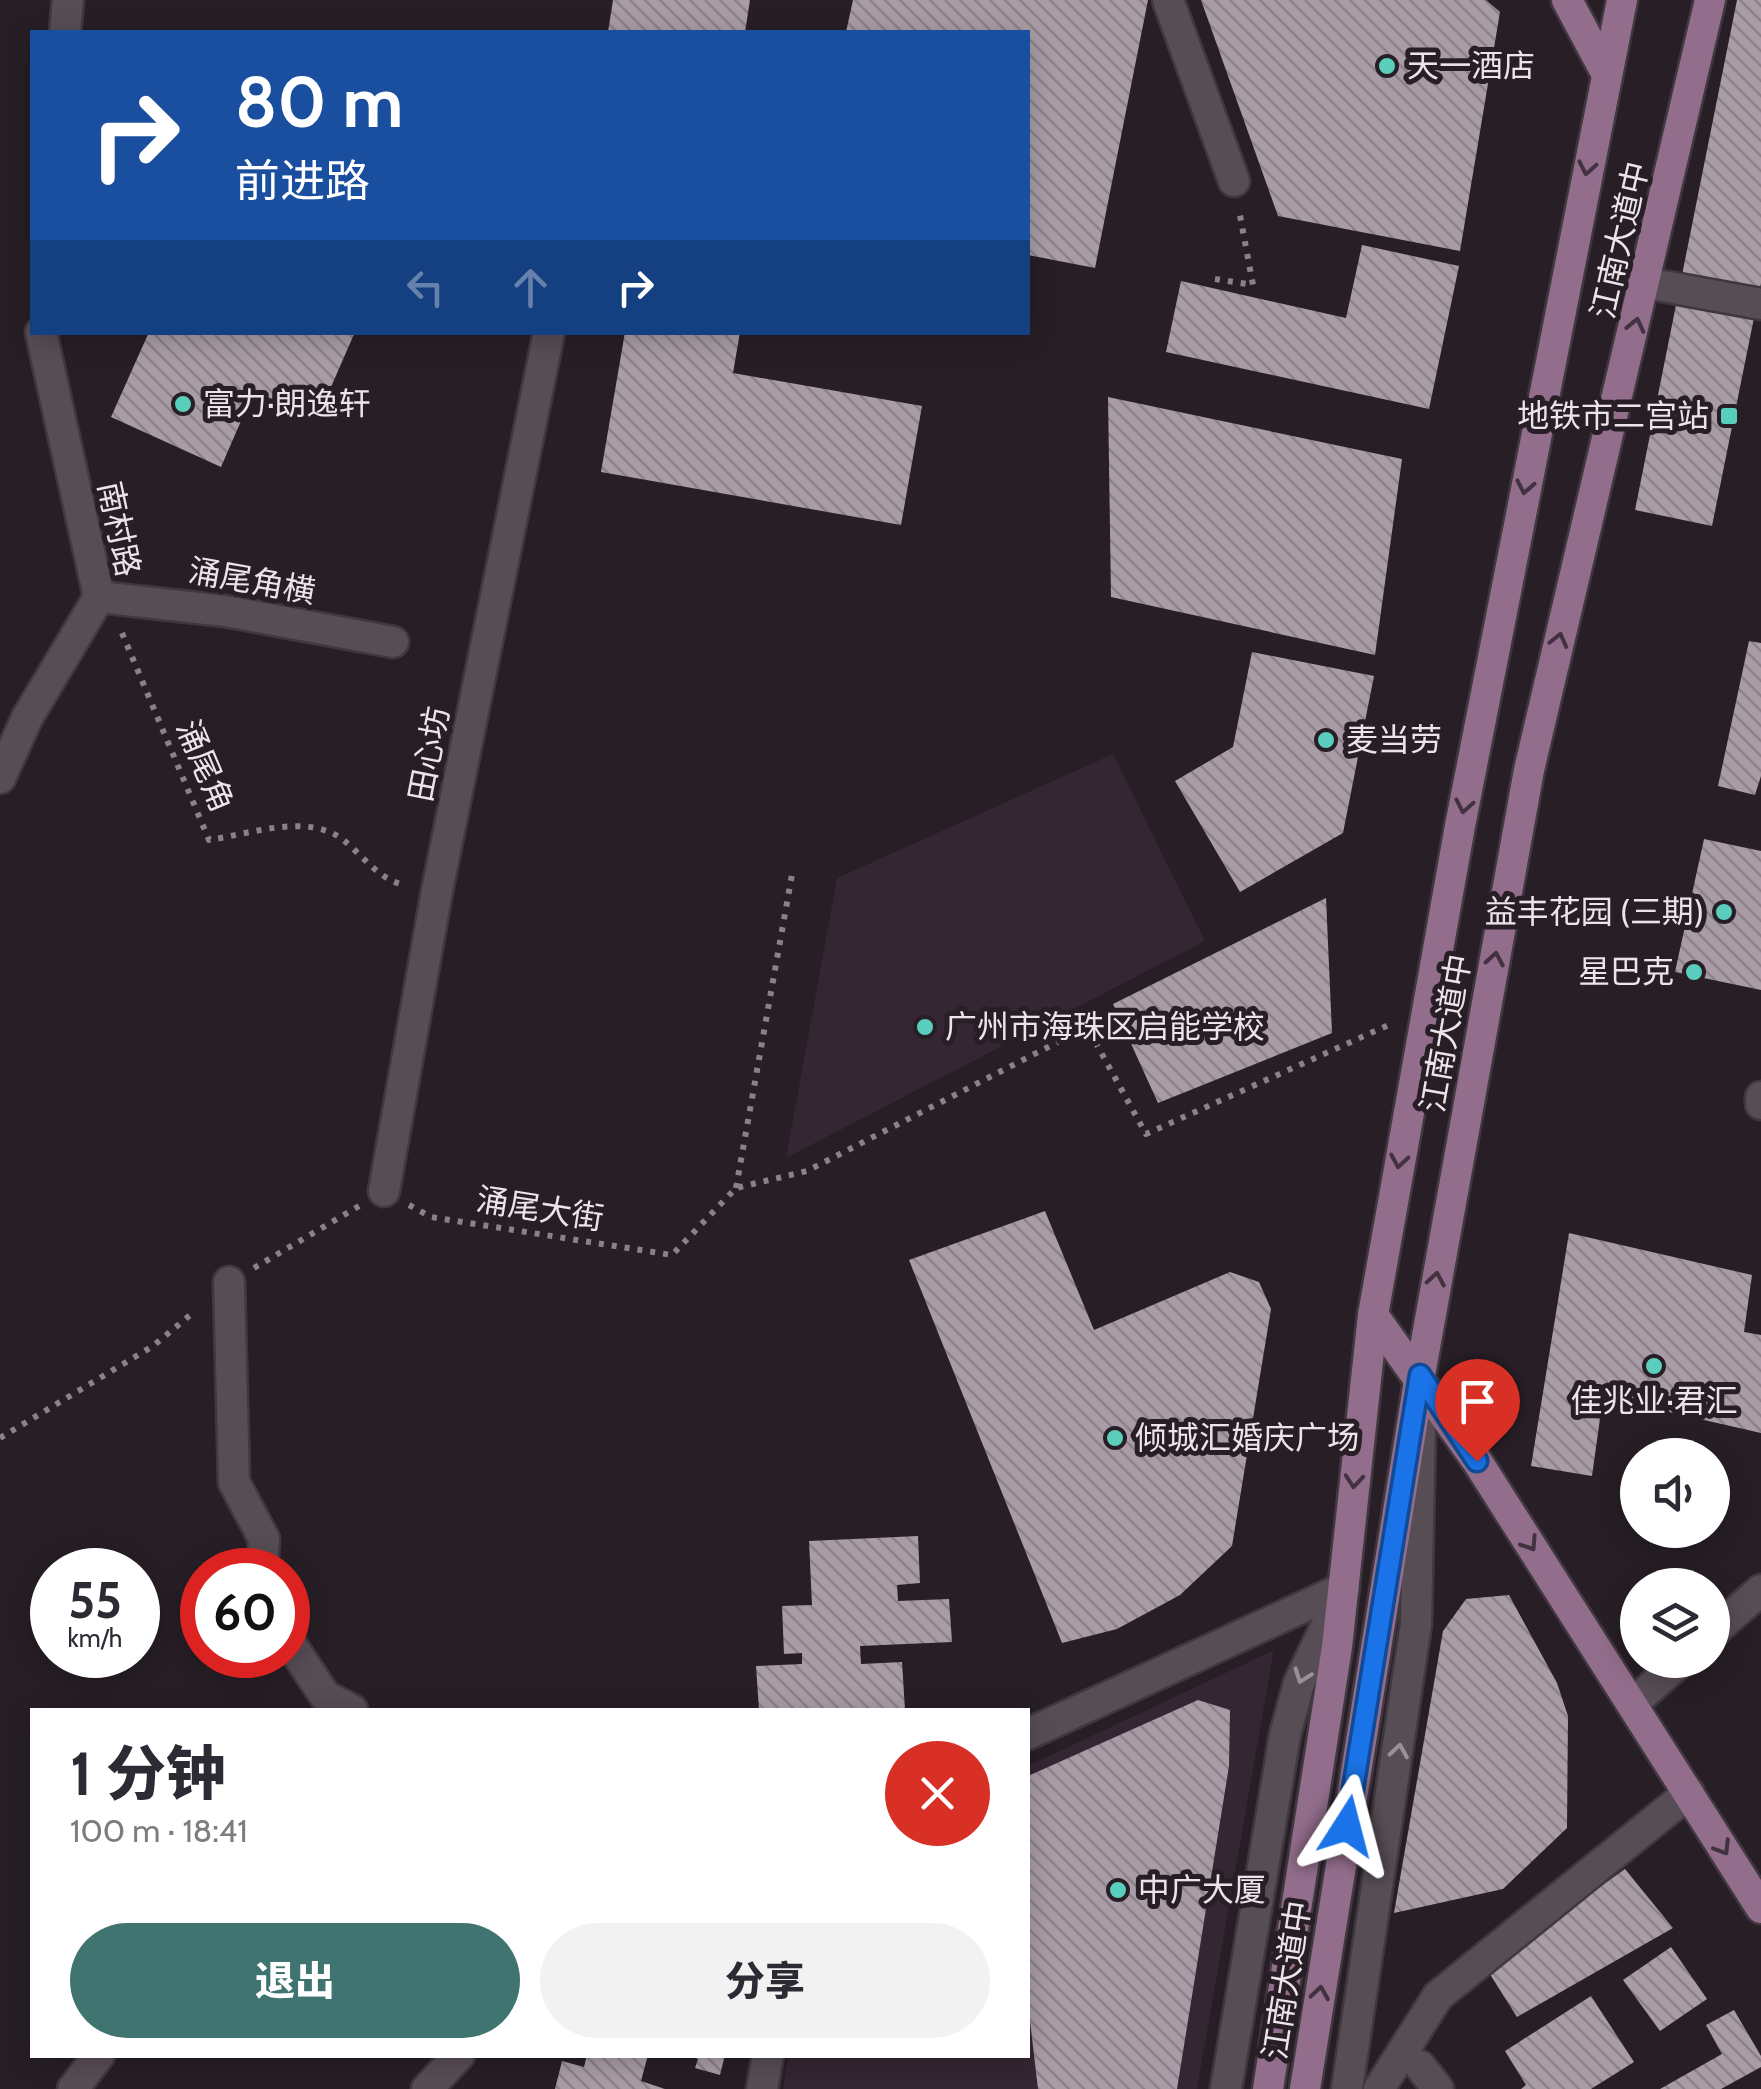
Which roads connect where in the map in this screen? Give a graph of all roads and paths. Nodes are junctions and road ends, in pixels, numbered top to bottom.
1 (68, 0) edge
2 (1168, 0) edge
3 (1566, 0) edge
4 (1622, 0) edge
5 (1710, 0) edge
6 (65, 30) edge
7 (1606, 72) junction
8 (1234, 181) joint
9 (1215, 279) dead end
10 (1646, 283) junction
11 (1761, 304) edge
12 (41, 335) edge
13 (549, 335) edge
14 (99, 596) junction
15 (393, 642) dead end
16 (0, 778) edge
17 (793, 869) dead end
18 (436, 891) junction
19 (1428, 1008) junction
20 (736, 1188) junction
21 (384, 1192) junction
22 (229, 1282) junction
23 (1373, 1315) junction
24 (1420, 1375) junction
25 (0, 1438) edge
26 (263, 1548) edge
27 (1344, 1588) junction
28 (1761, 1590) edge
29 (1730, 1617) edge
30 (310, 1673) edge
31 (1662, 1678) edge
32 (1632, 1704) junction
33 (348, 1708) edge
34 (1030, 1733) edge
35 (1689, 1794) junction
36 (1761, 1908) edge
37 (97, 2058) edge
38 (456, 2058) edge
39 (767, 2058) edge
40 (73, 2089) edge
41 (426, 2089) edge
42 (762, 2089) edge
43 (1226, 2089) edge
44 (1268, 2089) edge
45 (1305, 2089) edge
46 (1346, 2089) edge
47 (1378, 2089) edge

1 - 6 street
2 - 8 street
3 - 7 main road
4 - 7 main road, 江南大道中
5 - 10 main road, 江南大道中
7 -> 19 main road, 江南大道中
8 - 9 path
10 - 11 street
24 -> 10 main road, 江南大道中
12 - 14 street, 南村路
13 - 18 street, 田心坊
14 - 15 street, 涌尾角横
14 - 16 street, 南村路
14 - 18 path, 涌尾角
17 - 20 path
18 - 21 street, 田心坊
19 - 20 path
19 -> 23 main road, 江南大道中
20 - 21 path, 涌尾大街
21 - 22 path
22 - 25 path
22 - 26 street
23 - 24 main road
23 -> 27 main road, 江南大道中
24 -> 32 main road
45 -> 24 main road, 江南大道中
46 -> 24 street
27 - 34 street
27 -> 43 street
27 - 44 main road, 江南大道中
28 - 29 street
30 - 33 street
31 - 32 street
32 - 35 main road
35 -> 36 main road
35 - 47 street
37 - 40 street
38 - 41 street
39 - 42 street

